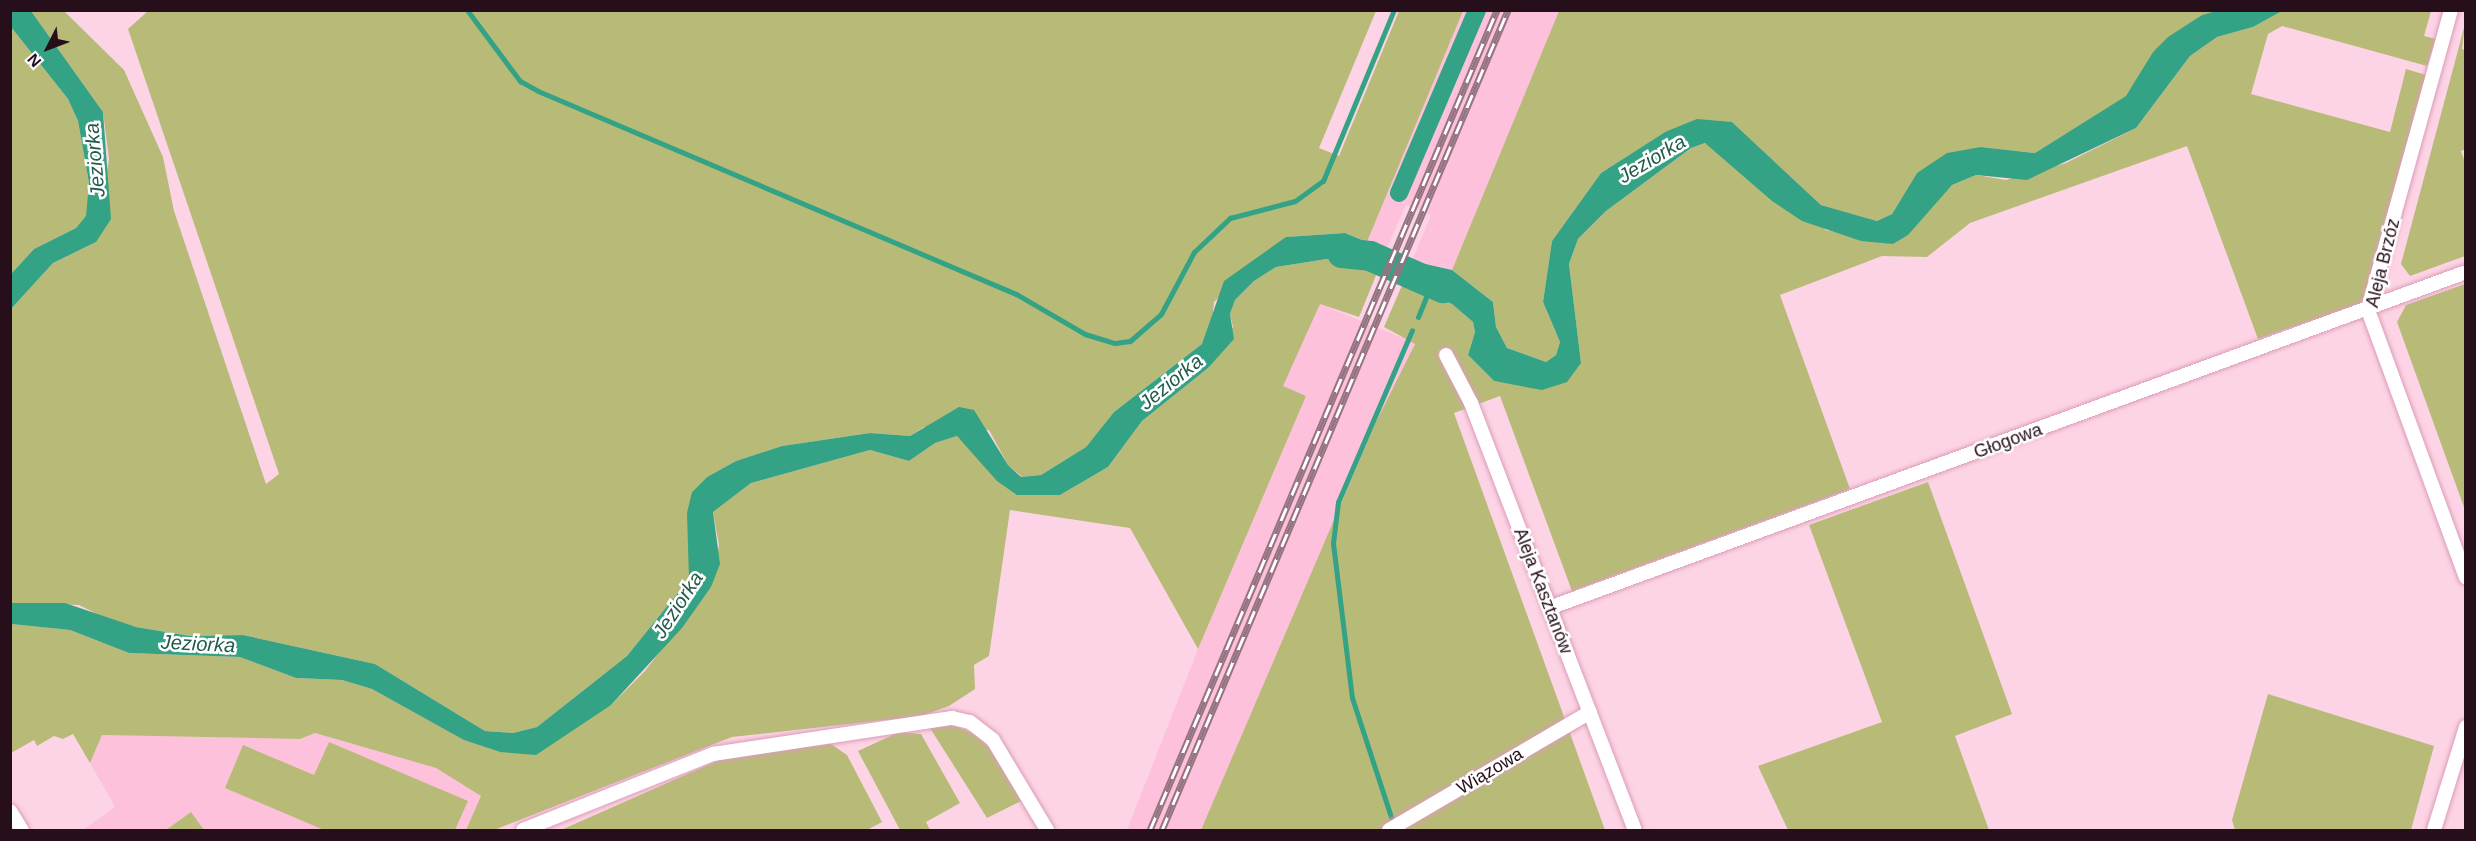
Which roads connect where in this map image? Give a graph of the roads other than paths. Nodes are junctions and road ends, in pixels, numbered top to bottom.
1 (2451, 10) edge
2 (2466, 272) edge
3 (2368, 310) junction
4 (1446, 355) dead end
5 (2466, 579) edge
6 (1550, 608) junction
7 (1590, 712) junction
8 (2466, 728) edge
9 (10, 811) edge
10 (22, 831) edge
11 (523, 831) edge
12 (1047, 831) edge
13 (1389, 831) edge
14 (1635, 831) edge
15 (2434, 831) edge

1 - 3 street, Aleja Brzóz
2 - 3 street, Głogowa
3 - 5 street, Aleja Brzóz
3 - 6 street, Głogowa
4 - 6 street, Aleja Kasztanów
6 - 7 street, Aleja Kasztanów
7 - 13 street, Wiązowa
7 - 14 street, Aleja Kasztanów
8 - 15 street
9 - 10 street
11 - 12 street

